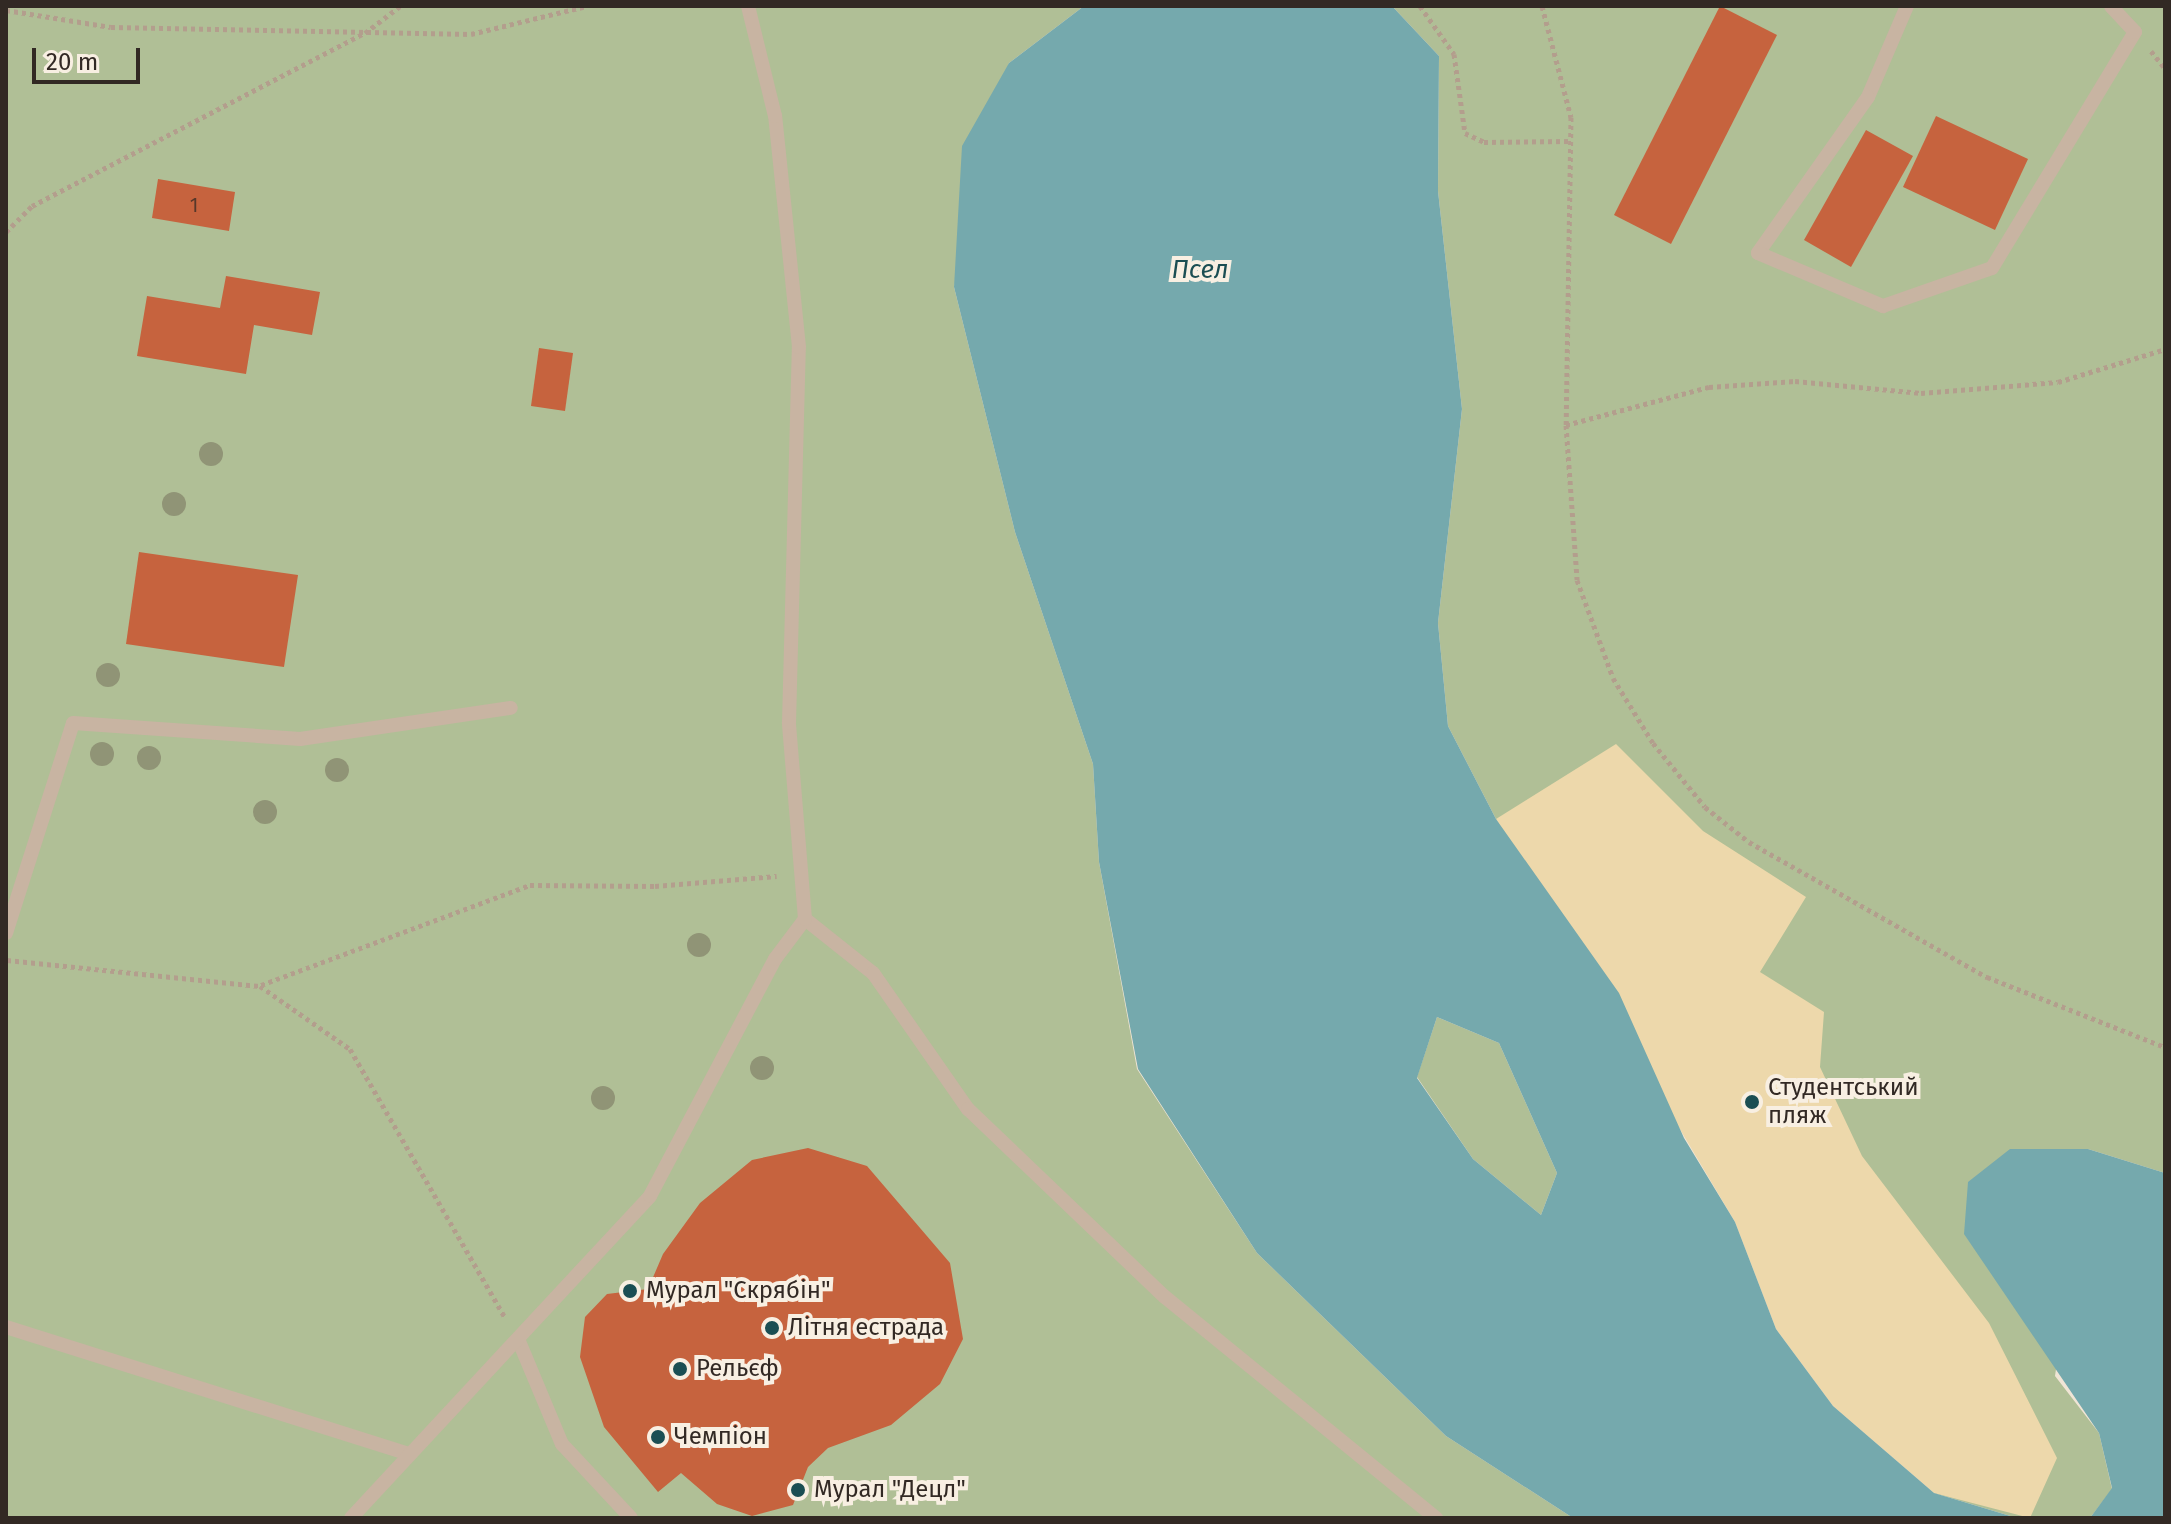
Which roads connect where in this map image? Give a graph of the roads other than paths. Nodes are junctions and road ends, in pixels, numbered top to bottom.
1 (748, 6) edge
2 (1907, 6) edge
3 (2111, 6) edge
4 (511, 708) dead end
5 (805, 919) junction
6 (6, 933) edge
7 (6, 1327) edge
8 (518, 1339) junction
9 (410, 1454) junction
10 (351, 1518) edge
11 (631, 1518) edge
12 (1436, 1518) edge

1 - 5 lane
2 - 3 lane
4 - 6 lane
5 - 8 lane
5 - 12 lane
7 - 9 lane
8 - 9 lane
8 - 11 lane
9 - 10 lane

